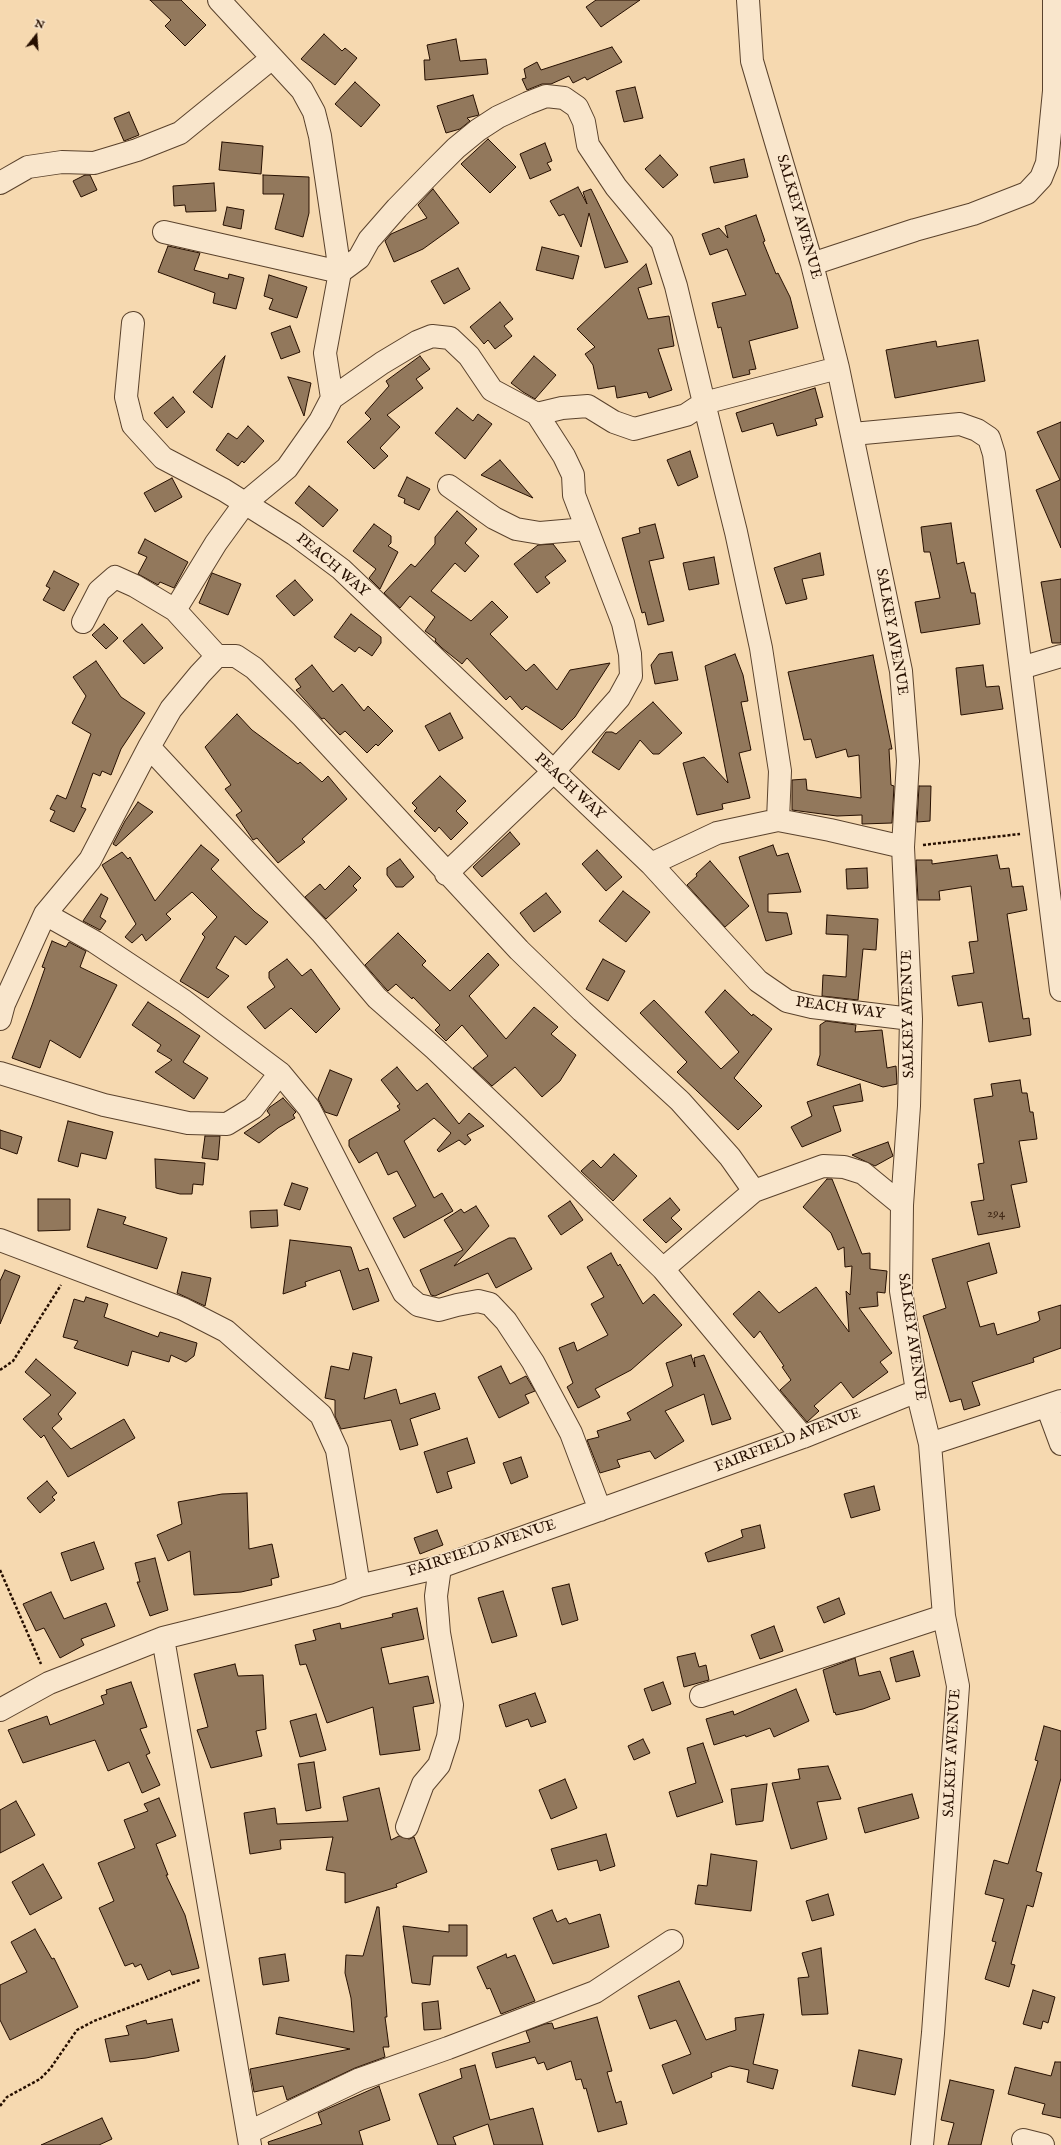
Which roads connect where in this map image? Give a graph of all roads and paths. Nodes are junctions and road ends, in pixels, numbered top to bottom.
1 (219, 0) edge
2 (748, 0) edge
3 (1054, 0) edge
4 (272, 59) junction
5 (0, 183) edge
6 (164, 232) dead end
7 (812, 264) junction
8 (340, 272) junction
9 (133, 323) dead end
10 (838, 368) junction
11 (332, 398) junction
12 (704, 403) junction
13 (537, 414) junction
14 (853, 434) junction
15 (449, 486) dead end
16 (245, 503) junction
17 (586, 529) junction
18 (175, 610) junction
19 (83, 622) dead end
20 (217, 656) junction
21 (1061, 656) edge
22 (1021, 668) junction
23 (149, 747) junction
24 (553, 772) junction
25 (778, 820) junction
26 (1042, 832) junction
27 (903, 848) junction
28 (651, 864) junction
29 (446, 874) junction
30 (1055, 892) edge
31 (45, 914) junction
32 (1061, 990) edge
33 (0, 1019) edge
34 (911, 1019) junction
35 (0, 1072) edge
36 (280, 1073) junction
37 (754, 1191) junction
38 (902, 1205) junction
39 (0, 1240) edge
40 (72, 1268) junction
41 (663, 1269) junction
42 (0, 1370) edge
43 (917, 1391) junction
44 (1054, 1403) edge
45 (803, 1437) junction
46 (930, 1444) junction
47 (1061, 1444) edge
48 (600, 1510) junction
49 (440, 1566) junction
50 (0, 1570) edge
51 (359, 1586) junction
52 (944, 1616) junction
53 (164, 1638) junction
54 (49, 1683) junction
55 (701, 1696) dead end
56 (0, 1710) edge
57 (407, 1827) dead end
58 (672, 1941) dead end
59 (219, 1973) junction
60 (0, 2106) edge
61 (249, 2139) edge
62 (922, 2145) edge

1 - 4 street
2 - 7 street, SALKEY AVENUE
3 - 7 street
4 - 5 street
4 - 8 street
6 - 8 street
7 - 10 street, SALKEY AVENUE
8 - 11 street
8 - 12 street
9 - 16 street, PEACH WAY
10 - 12 street
10 - 14 street, SALKEY AVENUE
11 - 13 street
11 - 16 street
12 - 13 street
12 - 25 street
13 - 17 street
14 - 22 street
14 - 27 street, SALKEY AVENUE
15 - 17 street
16 - 18 street
16 - 24 street, PEACH WAY
17 - 24 street
18 - 19 street
18 - 20 street
20 - 23 street
20 - 29 street
21 - 22 street
22 - 26 street
23 - 31 street
23 - 41 street
24 - 28 street, PEACH WAY
24 - 29 street
25 - 27 street
25 - 28 street
26 - 27 path
26 - 30 street
27 - 34 street, SALKEY AVENUE
28 - 34 street, PEACH WAY
29 - 37 street
30 - 32 street
31 - 33 street
31 - 36 street
34 - 38 street, SALKEY AVENUE
35 - 36 street
36 - 48 street
37 - 38 street
37 - 41 street
38 - 43 street, SALKEY AVENUE
39 - 40 street
40 - 42 path
40 - 51 street
41 - 45 street
43 - 45 street, FAIRFIELD AVENUE
43 - 46 street, SALKEY AVENUE
44 - 46 street
44 - 47 street
45 - 48 street, FAIRFIELD AVENUE
46 - 52 street, SALKEY AVENUE
48 - 49 street, FAIRFIELD AVENUE
49 - 51 street, FAIRFIELD AVENUE
49 - 57 street
50 - 54 path
51 - 53 street, FAIRFIELD AVENUE
52 - 55 street
52 - 62 street, SALKEY AVENUE
53 - 54 street, FAIRFIELD AVENUE
53 - 59 street
54 - 56 street, FAIRFIELD AVENUE
58 - 61 street
59 - 60 path
59 - 61 street

